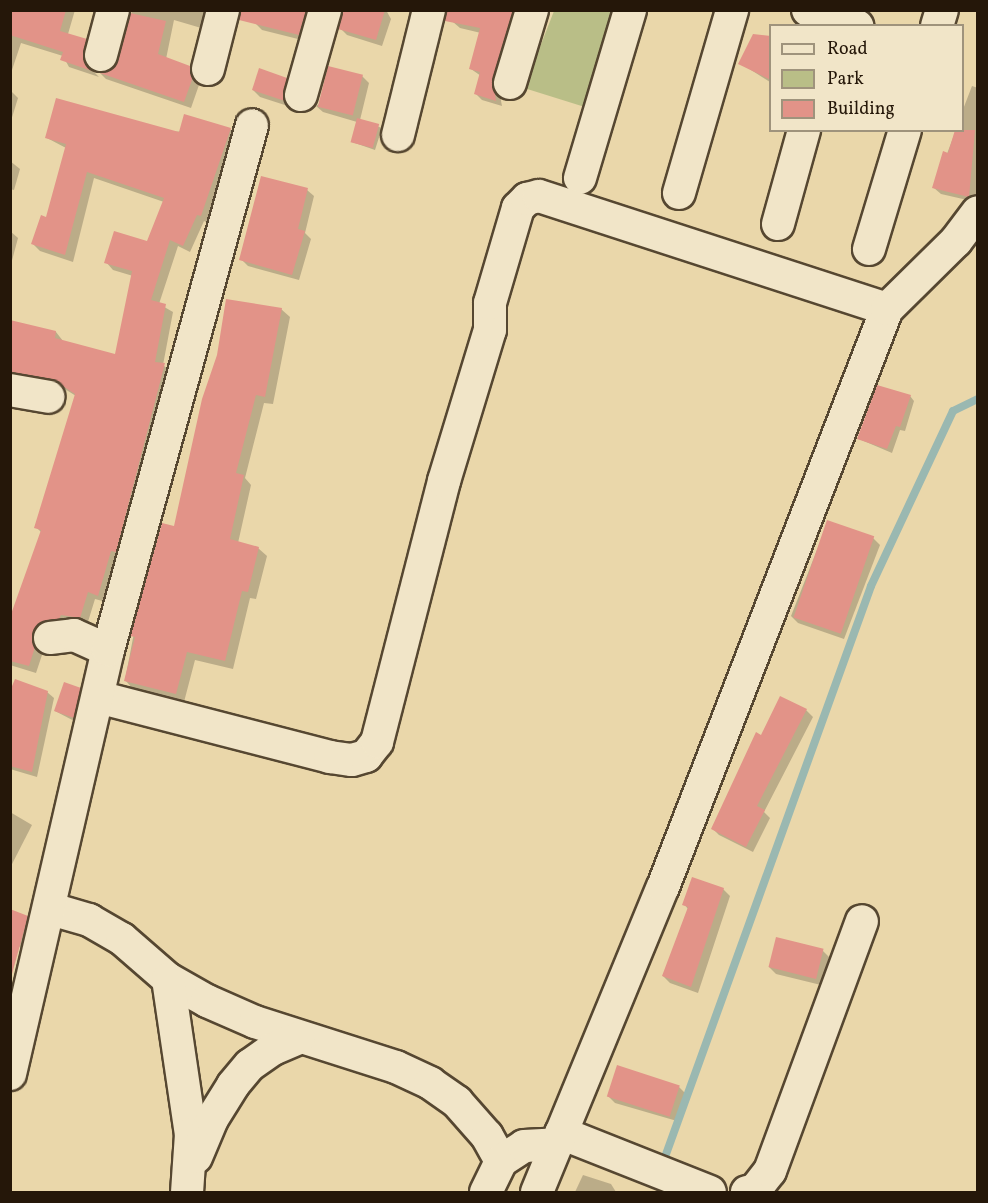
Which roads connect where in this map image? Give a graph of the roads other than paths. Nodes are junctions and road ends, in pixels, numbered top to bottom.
1 (113, 10) edge
2 (223, 10) edge
3 (324, 10) edge
4 (429, 10) edge
5 (532, 10) edge
6 (630, 10) edge
7 (732, 10) edge
8 (101, 55) dead end
9 (208, 69) dead end
10 (510, 82) dead end
11 (301, 95) dead end
12 (252, 125) dead end
13 (803, 132) edge
14 (904, 132) edge
15 (398, 135) dead end
16 (580, 178) dead end
17 (679, 193) dead end
18 (978, 212) edge
19 (778, 224) dead end
20 (869, 249) dead end
21 (887, 309) junction
22 (10, 390) edge
23 (48, 397) dead end
24 (50, 638) dead end
25 (108, 650) junction
26 (98, 697) junction
27 (51, 909) junction
28 (862, 921) dead end
29 (168, 979) junction
30 (22, 983) edge
31 (299, 1038) junction
32 (10, 1074) edge
33 (559, 1139) junction
34 (501, 1161) junction
35 (189, 1181) edge
36 (486, 1192) edge
37 (537, 1192) edge
38 (710, 1192) edge
39 (747, 1192) edge

1 - 8 street
2 - 9 street
3 - 11 street
4 - 15 street
5 - 10 street
6 - 16 street
7 - 17 street
12 - 25 street
13 - 19 street
14 - 20 street
18 - 21 street
21 - 26 street
21 - 33 street
22 - 23 street
24 - 25 street
25 - 26 street
26 - 27 street
27 - 29 street
27 - 30 street
28 - 39 street
29 - 31 street
29 - 35 street
30 - 32 street
31 - 34 street
31 - 35 street
33 - 34 street
33 - 37 street
33 - 38 street
34 - 36 street

